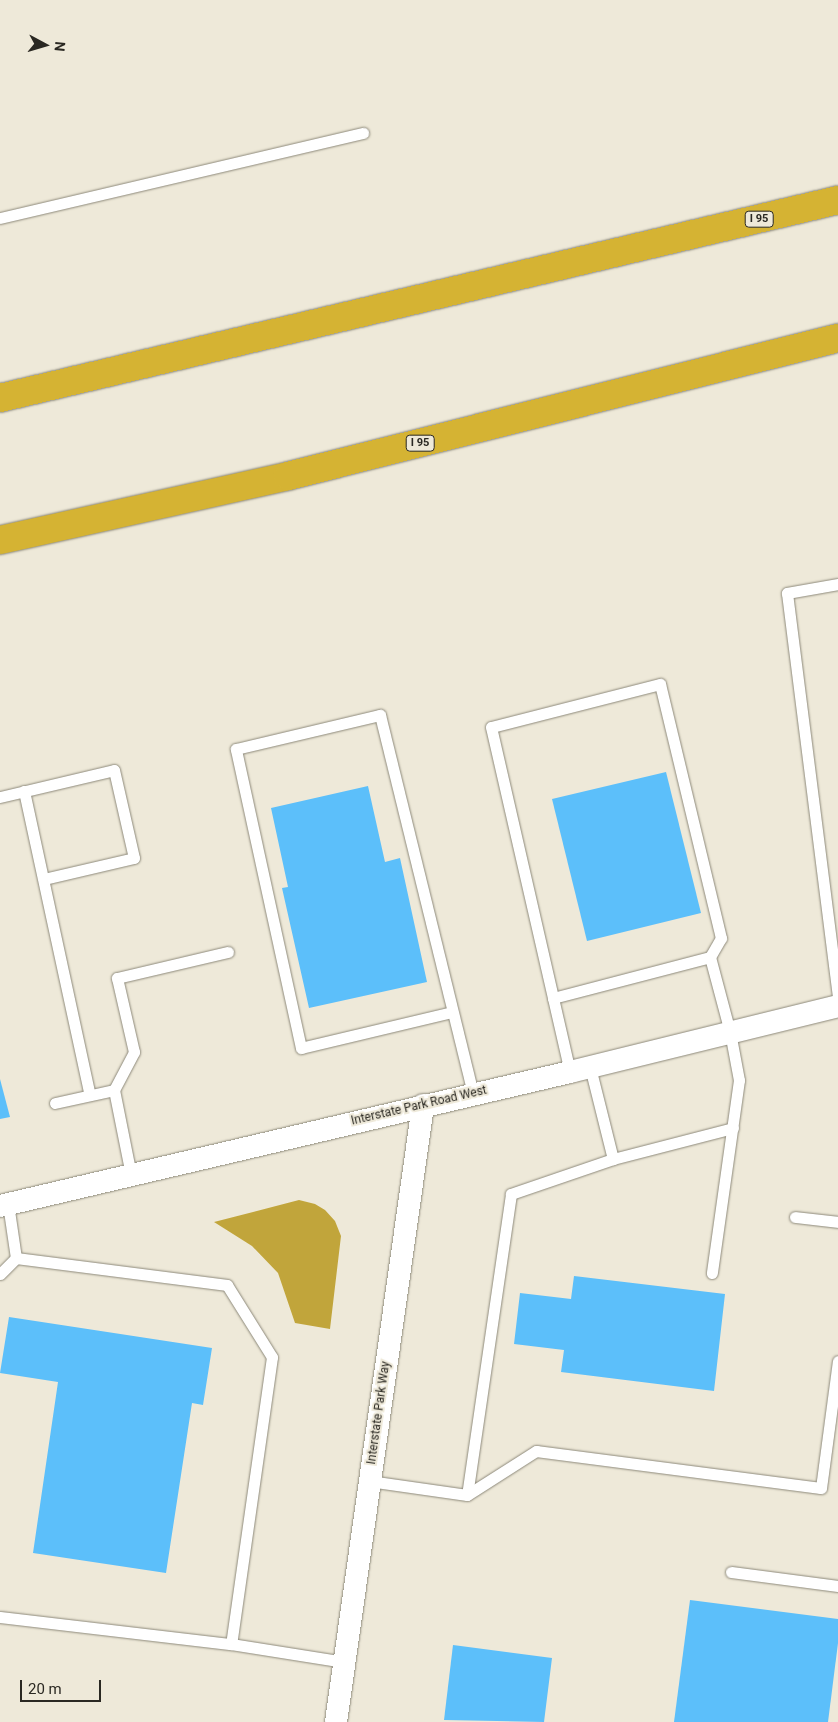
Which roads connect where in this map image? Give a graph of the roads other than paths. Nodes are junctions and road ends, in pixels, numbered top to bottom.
1 (363, 133) dead end
2 (838, 200) edge
3 (0, 218) edge
4 (838, 338) edge
5 (0, 398) edge
6 (0, 540) edge
7 (838, 584) edge
8 (24, 791) junction
9 (0, 797) edge
10 (44, 879) junction
11 (835, 939) edge
12 (228, 952) dead end
13 (710, 957) junction
14 (553, 998) junction
15 (838, 999) edge
16 (838, 1006) edge
17 (452, 1012) junction
18 (730, 1032) junction
19 (580, 1069) junction
20 (114, 1090) junction
21 (473, 1093) junction
22 (90, 1095) junction
23 (55, 1103) dead end
24 (423, 1105) junction
25 (733, 1128) junction
26 (613, 1159) junction
27 (131, 1175) junction
28 (4, 1205) edge
29 (795, 1216) dead end
30 (838, 1222) edge
31 (16, 1258) junction
32 (712, 1273) dead end
33 (0, 1274) edge
34 (838, 1361) edge
35 (370, 1481) junction
36 (467, 1495) junction
37 (732, 1572) dead end
38 (838, 1586) edge
39 (0, 1617) edge
40 (231, 1644) junction
41 (345, 1662) junction
42 (336, 1722) edge

1 - 3 lane
2 - 5 highway, I 95
4 - 6 highway, I 95
7 - 11 lane
8 - 9 lane
8 - 10 lane
8 - 10 lane
10 - 22 lane
11 - 15 lane
12 - 20 lane
13 - 14 lane
13 - 14 lane
13 - 18 lane
14 - 19 lane
16 - 18 street, Interstate Park Road West
17 - 17 lane
17 - 21 lane
18 - 19 street, Interstate Park Road West
18 - 25 lane
19 - 21 street, Interstate Park Road West
19 - 26 lane
20 - 22 lane
20 - 27 lane
21 - 24 street, Interstate Park Road West
22 - 23 lane
24 - 27 street, Interstate Park Road West
24 - 35 street, Interstate Park Way
25 - 26 lane
25 - 32 lane
26 - 36 lane
27 - 28 street, Interstate Park Road West
28 - 31 lane
29 - 30 lane
31 - 33 lane
31 - 40 lane
34 - 36 lane
35 - 36 lane
35 - 41 street, Interstate Park Way
37 - 38 lane
39 - 40 lane
40 - 41 lane
41 - 42 street, Interstate Park Way

